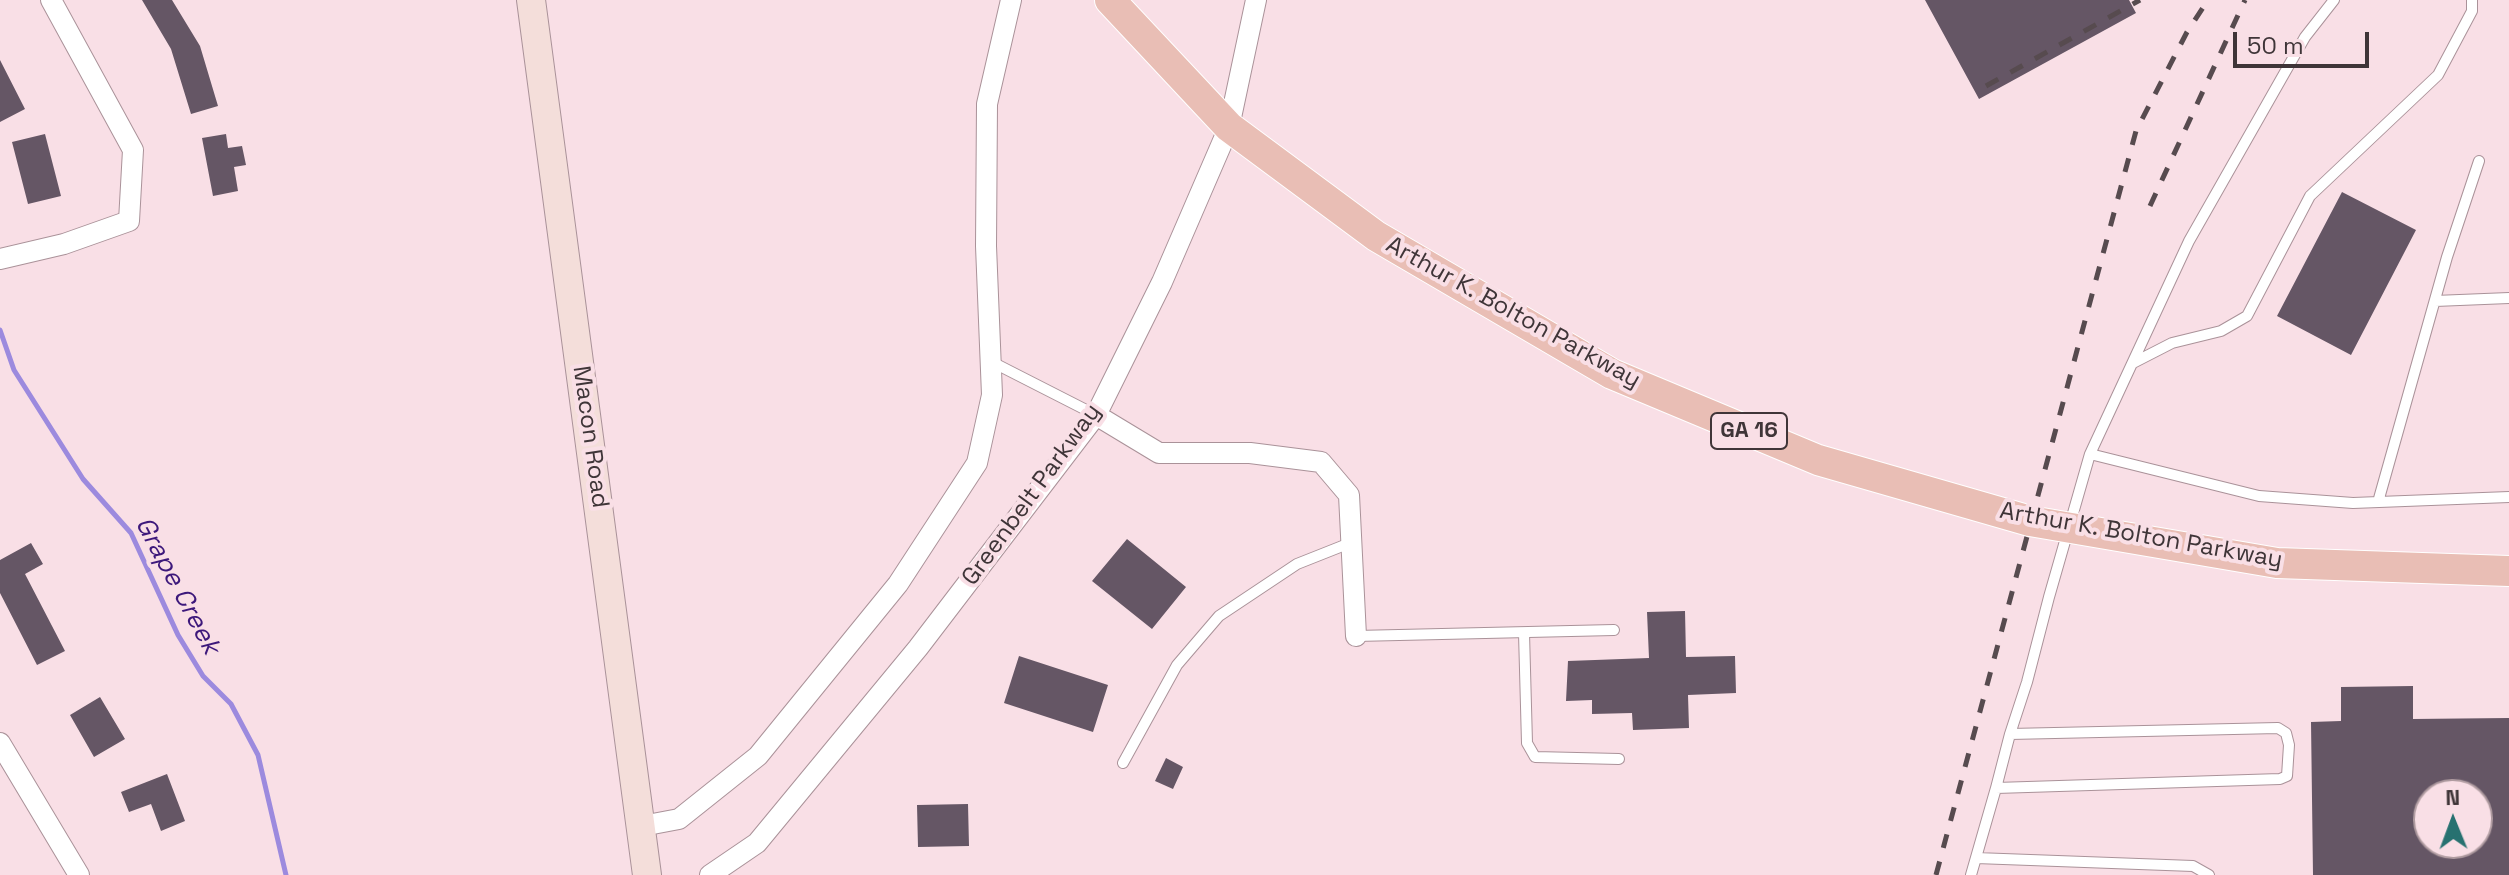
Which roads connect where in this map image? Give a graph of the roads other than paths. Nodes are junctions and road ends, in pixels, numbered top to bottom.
1 (51, 0) edge
2 (531, 0) edge
3 (1011, 0) edge
4 (1110, 0) edge
5 (1256, 0) edge
6 (2334, 0) edge
7 (2472, 0) edge
8 (1229, 127) junction
9 (2479, 161) dead end
10 (0, 259) edge
11 (2509, 298) edge
12 (2435, 301) junction
13 (990, 361) junction
14 (2133, 363) junction
15 (1096, 415) junction
16 (2090, 454) junction
17 (2509, 497) edge
18 (2378, 502) junction
19 (2069, 528) junction
20 (1350, 543) junction
21 (2509, 571) edge
22 (1614, 630) dead end
23 (1524, 633) junction
24 (1356, 636) joint
25 (2010, 734) junction
26 (0, 743) edge
27 (1619, 759) dead end
28 (1123, 763) dead end
29 (1996, 788) junction
30 (642, 826) junction
31 (1976, 858) junction
32 (79, 875) edge
33 (647, 875) edge
34 (710, 875) edge
35 (1971, 875) edge
36 (2209, 875) edge

1 - 10 street
2 - 30 main road, Macon Road
3 - 13 street
4 - 8 main road, Arthur K. Bolton Parkway / GA 16
5 - 8 street, Greenbelt Parkway
6 - 14 lane
7 - 14 lane
8 - 15 street, Greenbelt Parkway
8 - 19 main road, Arthur K. Bolton Parkway / GA 16
9 - 12 lane
11 - 12 lane
12 - 18 lane
13 - 15 lane
13 - 30 street
14 - 16 lane
15 - 20 street
15 - 34 street, Greenbelt Parkway
16 - 18 lane
16 - 19 lane
17 - 18 lane
19 - 21 main road, Arthur K. Bolton Parkway / GA 16
19 - 25 lane
20 - 24 street
20 - 28 lane
22 - 23 lane
23 - 24 lane
23 - 27 lane
25 - 29 lane
25 - 29 lane
26 - 32 street
29 - 31 lane
30 - 33 main road, Macon Road
31 - 35 lane
31 - 36 lane

